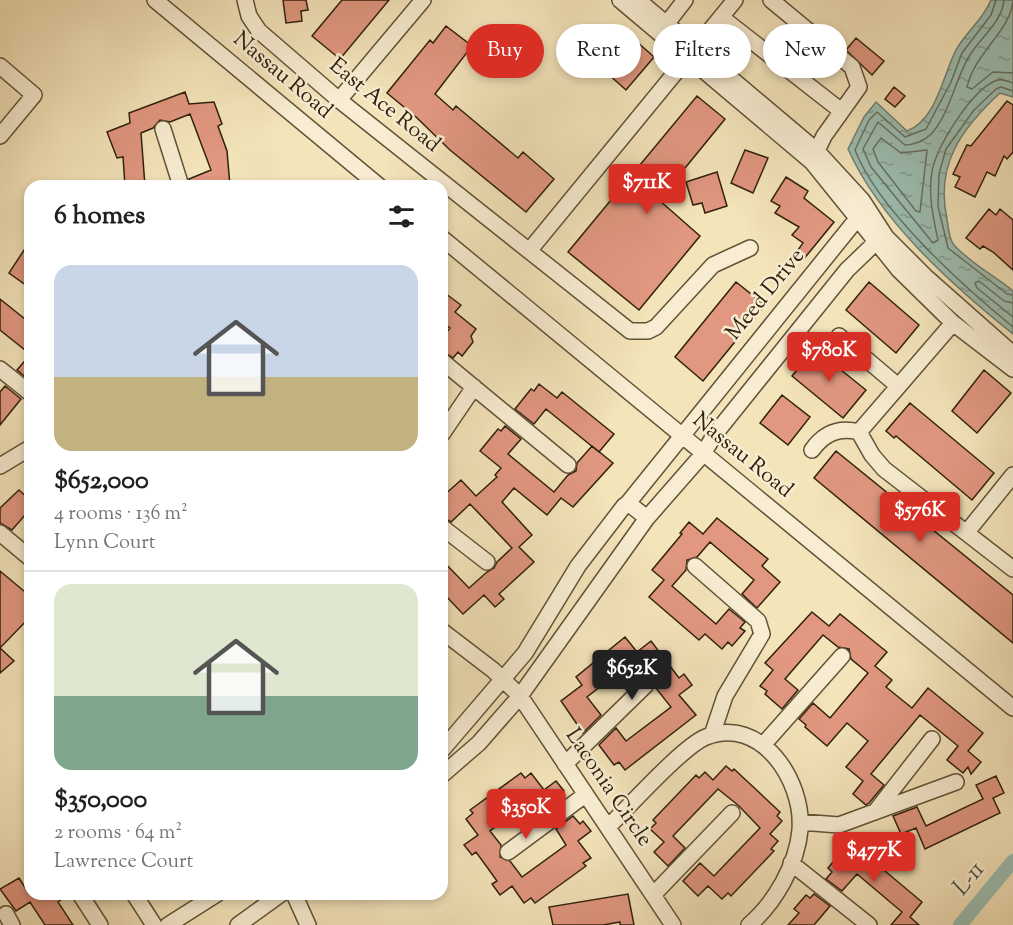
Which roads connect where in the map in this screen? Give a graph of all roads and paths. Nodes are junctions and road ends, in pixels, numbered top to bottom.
1 (155, 0) edge
2 (246, 0) edge
3 (423, 0) edge
4 (620, 0) edge
5 (638, 0) edge
6 (685, 0) edge
7 (735, 0) edge
8 (771, 0) edge
9 (173, 6) edge
10 (722, 17) junction
11 (657, 24) edge
12 (659, 24) edge
13 (666, 24) edge
14 (716, 24) edge
15 (800, 24) edge
16 (763, 49) edge
17 (847, 64) edge
18 (0, 66) edge
19 (672, 78) edge
20 (719, 78) edge
21 (799, 78) edge
22 (339, 100) junction
23 (840, 111) junction
24 (163, 129) dead end
25 (0, 136) edge
26 (815, 156) junction
27 (179, 180) edge
28 (372, 180) edge
29 (440, 180) edge
30 (448, 187) edge
31 (869, 210) junction
32 (856, 220) junction
33 (880, 240) junction
34 (448, 243) edge
35 (750, 248) dead end
36 (529, 251) junction
37 (952, 323) junction
38 (839, 336) dead end
39 (1013, 354) edge
40 (448, 366) edge
41 (0, 369) edge
42 (1013, 369) edge
43 (898, 386) junction
44 (474, 387) junction
45 (24, 388) edge
46 (448, 425) edge
47 (860, 432) junction
48 (681, 436) junction
49 (812, 450) dead end
50 (24, 452) edge
51 (703, 454) junction
52 (568, 465) dead end
53 (0, 466) edge
54 (1013, 475) edge
55 (628, 503) junction
56 (647, 518) junction
57 (448, 531) edge
58 (966, 532) junction
59 (0, 533) edge
60 (24, 553) edge
61 (487, 562) dead end
62 (696, 566) dead end
63 (1013, 569) edge
64 (448, 636) edge
65 (842, 656) dead end
66 (503, 680) junction
67 (646, 685) dead end
68 (520, 696) junction
69 (1013, 708) edge
70 (712, 735) junction
71 (932, 739) dead end
72 (448, 743) edge
73 (763, 745) junction
74 (565, 764) junction
75 (448, 769) edge
76 (956, 782) dead end
77 (585, 795) junction
78 (875, 812) junction
79 (732, 813) dead end
80 (800, 822) junction
81 (608, 827) junction
82 (507, 852) dead end
83 (791, 863) junction
84 (653, 895) junction
85 (84, 900) edge
86 (138, 900) edge
87 (208, 900) edge
88 (261, 900) edge
89 (297, 900) edge
90 (100, 925) edge
91 (154, 925) edge
92 (168, 925) edge
93 (238, 925) edge
94 (308, 925) edge
95 (673, 925) edge
96 (749, 925) edge
97 (869, 925) edge

1 - 9 street, Nassau Road
2 - 22 street, East Ace Road
3 - 22 street
4 - 11 street
5 - 12 street
6 - 13 street
7 - 10 street
8 - 15 street
9 - 28 street, Nassau Road
10 - 14 street
10 - 16 street
17 - 23 street
18 - 25 street
19 - 36 street
20 - 26 street
21 - 23 street
22 - 29 street, East Ace Road
23 - 26 street
24 - 27 street
26 - 31 street
26 - 32 street
30 - 36 street, East Ace Road
31 - 32 street, Meed Drive
31 - 33 street
32 - 33 street
32 - 48 street, Meed Drive
33 - 37 street
33 - 39 street
33 - 51 street, Meed Drive
34 - 48 street, Nassau Road
35 - 36 street, East Ace Road
37 - 42 street
37 - 43 street
38 - 43 street
40 - 44 street
41 - 45 street
43 - 47 street
44 - 46 street
44 - 52 street
47 - 49 street
47 - 58 street
48 - 51 street, Nassau Road
48 - 55 street, Meed Drive
50 - 53 street
51 - 56 street, Meed Drive
51 - 69 street, Nassau Road
54 - 58 street
55 - 56 street
55 - 66 street, Meed Drive
56 - 68 street, Meed Drive
57 - 61 street
58 - 63 street
59 - 60 street
62 - 70 street
64 - 66 street, Laconia Circle
65 - 73 street
66 - 68 street, Laconia Circle
66 - 72 street, Meed Drive
67 - 74 street
68 - 74 street, Laconia Circle
68 - 75 street, Meed Drive
70 - 73 street
70 - 81 street
71 - 78 street
73 - 80 street
74 - 77 street, Laconia Circle
76 - 78 street
77 - 81 street, Laconia Circle
77 - 82 street
78 - 80 street
79 - 84 street
80 - 83 street
81 - 84 street, Laconia Circle
83 - 96 street
83 - 97 street
84 - 95 street, Laconia Circle
85 - 90 street
86 - 91 street
87 - 92 street
88 - 93 street
89 - 94 street

